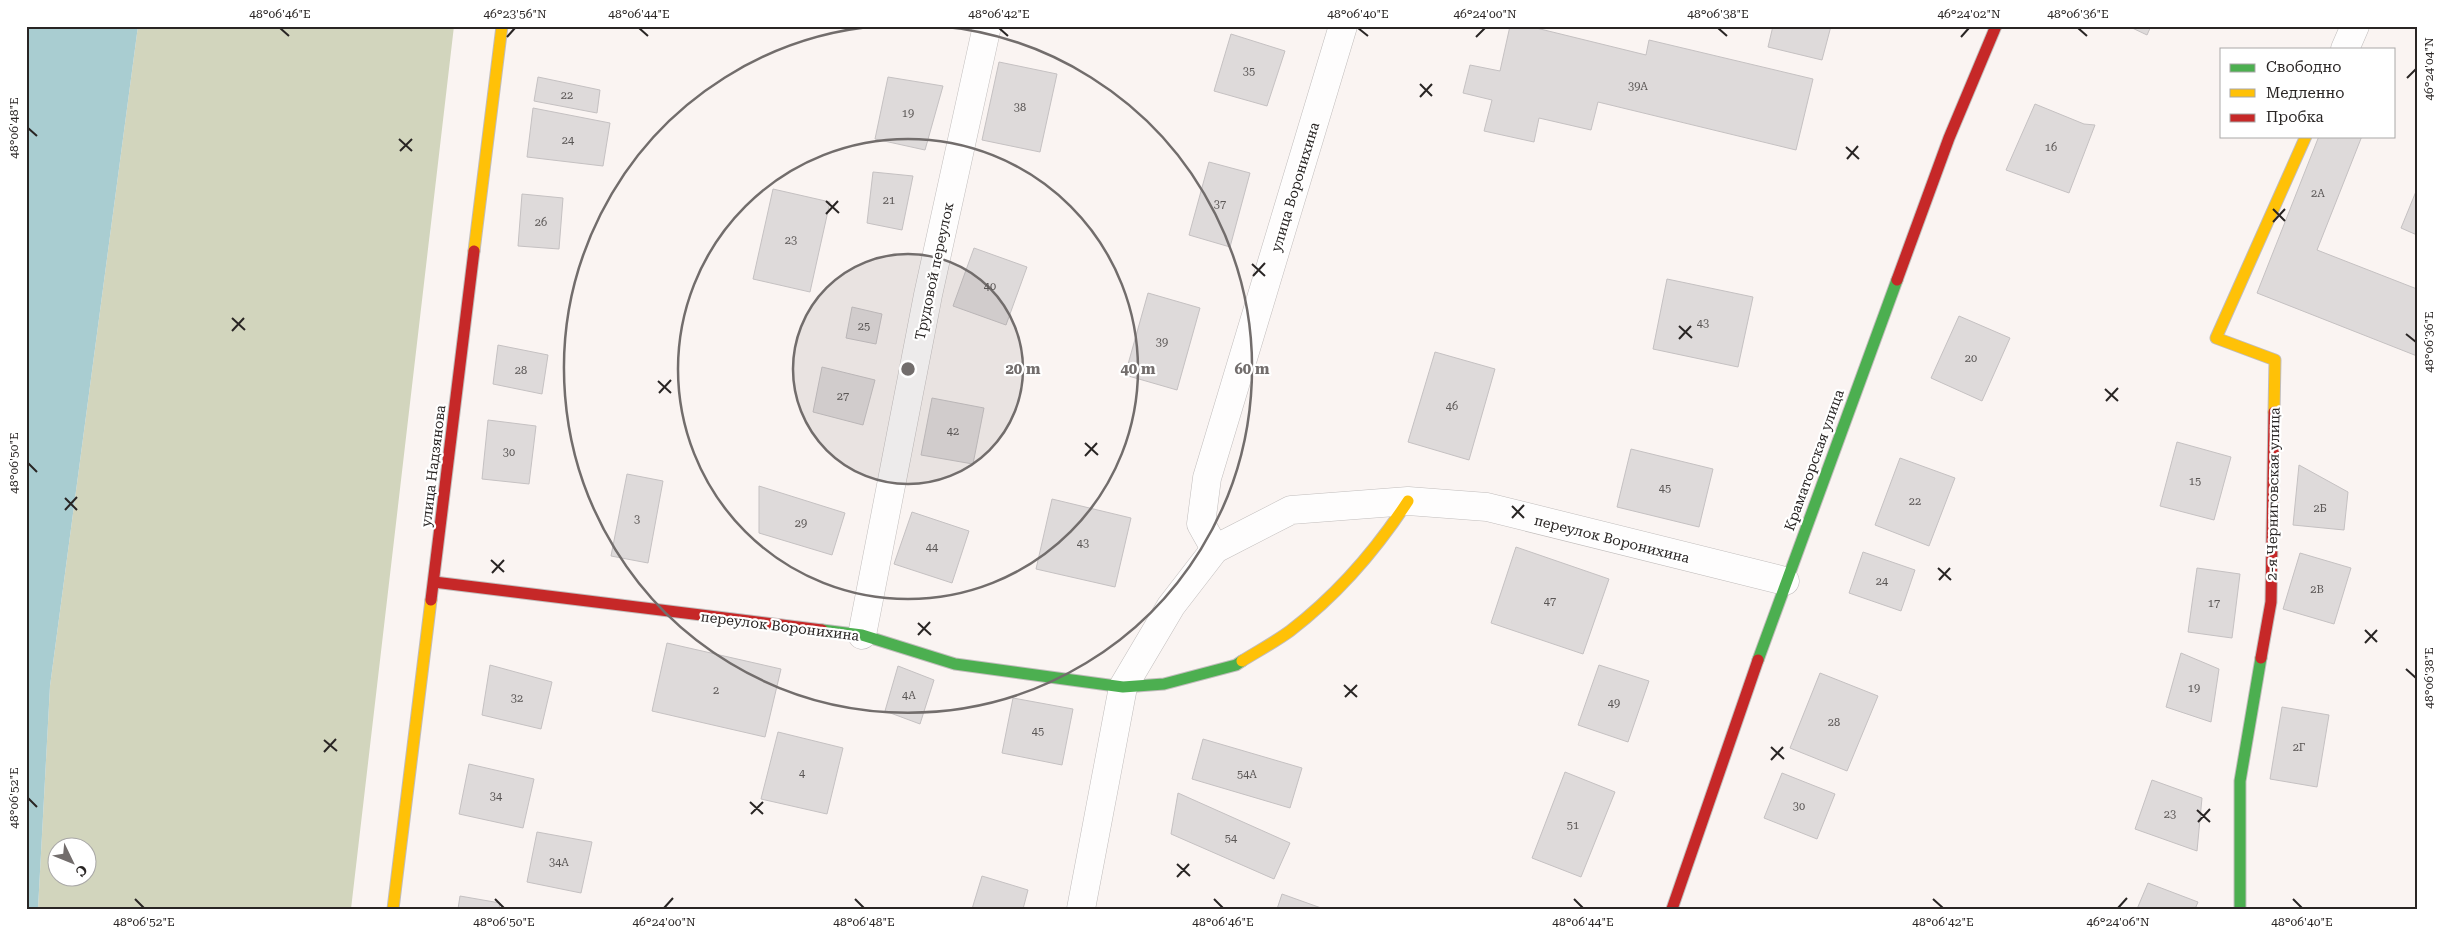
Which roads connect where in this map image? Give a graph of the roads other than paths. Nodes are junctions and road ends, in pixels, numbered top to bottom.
1 (502, 26) edge
2 (986, 26) edge
3 (1343, 26) edge
4 (1996, 26) edge
5 (2355, 26) edge
6 (2345, 48) edge
7 (2305, 138) edge
8 (1408, 501) junction
9 (1215, 549) junction
10 (1785, 581) junction
11 (434, 582) junction
12 (862, 635) junction
13 (1123, 687) junction
14 (393, 909) edge
15 (1081, 909) edge
16 (1672, 909) edge
17 (2240, 909) edge

1 - 11 street, улица Надзянова
2 - 12 street, Трудовой переулок
3 - 9 street, улица Воронихина
4 - 10 street, Краматорская улица
5 - 6 street
7 - 17 street, 2-я Черниговская улица
8 - 9 street, переулок Воронихина
8 - 10 street, переулок Воронихина
8 - 13 street, переулок Воронихина
9 - 13 street, переулок Воронихина
10 - 16 street, Краматорская улица
11 - 12 street, переулок Воронихина
11 - 14 street, улица Надзянова
12 - 13 street, переулок Воронихина
13 - 15 street

